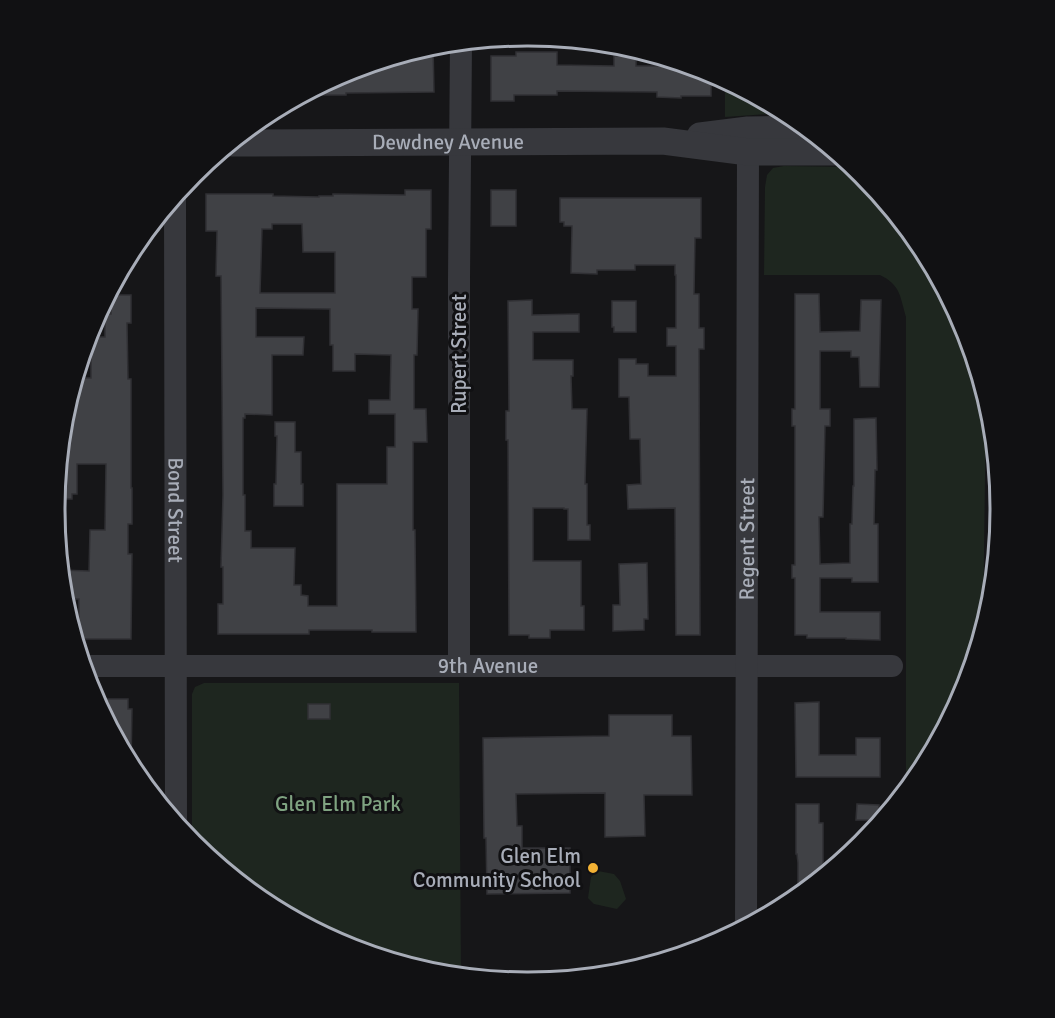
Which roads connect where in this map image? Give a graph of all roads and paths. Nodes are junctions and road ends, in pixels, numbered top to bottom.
1 (461, 51) edge
2 (791, 129) edge
3 (663, 141) junction
4 (460, 142) junction
5 (245, 143) edge
6 (748, 152) junction
7 (821, 152) edge
8 (176, 209) edge
9 (93, 666) edge
10 (459, 666) junction
11 (747, 666) junction
12 (892, 666) dead end
13 (177, 667) junction
14 (176, 809) edge
15 (746, 917) edge

1 - 4 street, Rupert Street
2 - 3 street, Dewdney Avenue
3 - 4 street, Dewdney Avenue
3 - 6 street, Dewdney Avenue
4 - 5 street, Dewdney Avenue
4 - 10 street, Rupert Street
6 - 7 street, Dewdney Avenue
6 - 11 street, Regent Street
8 - 13 street, Bond Street
9 - 13 street, 9th Avenue
10 - 11 street, 9th Avenue
10 - 13 street, 9th Avenue
11 - 12 street, 9th Avenue
11 - 15 street, Regent Street
13 - 14 street, Bond Street

